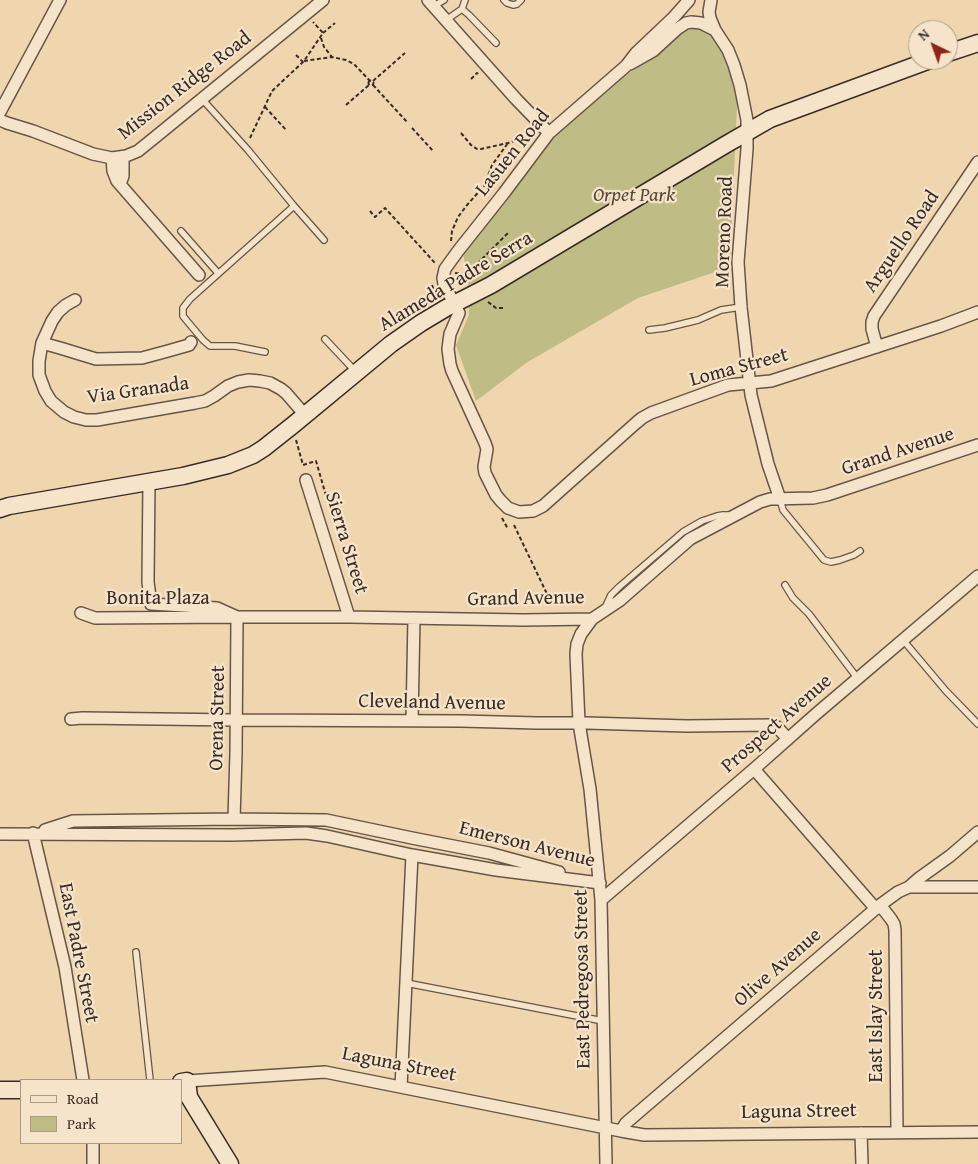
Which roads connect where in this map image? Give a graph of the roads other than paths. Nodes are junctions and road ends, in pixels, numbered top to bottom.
1 (60, 0) edge
2 (323, 0) edge
3 (466, 0) edge
4 (504, 0) edge
5 (521, 0) edge
6 (689, 0) edge
7 (711, 0) edge
8 (435, 2) edge
9 (462, 9) junction
10 (446, 20) junction
11 (715, 30) junction
12 (496, 43) dead end
13 (978, 43) edge
14 (958, 50) edge
15 (626, 66) junction
16 (908, 68) edge
17 (202, 100) junction
18 (0, 112) edge
19 (0, 120) edge
20 (747, 132) junction
21 (548, 133) junction
22 (117, 158) junction
23 (978, 162) edge
24 (978, 178) edge
25 (965, 182) junction
26 (294, 206) junction
27 (181, 232) dead end
28 (324, 240) dead end
29 (218, 273) junction
30 (199, 275) dead end
31 (75, 300) dead end
32 (454, 304) junction
33 (742, 306) junction
34 (978, 312) edge
35 (649, 330) dead end
36 (325, 339) dead end
37 (191, 342) dead end
38 (42, 343) junction
39 (877, 347) junction
40 (266, 352) dead end
41 (356, 372) junction
42 (749, 383) junction
43 (305, 415) junction
44 (978, 445) edge
45 (306, 480) dead end
46 (149, 481) junction
47 (780, 499) junction
48 (0, 509) edge
49 (860, 551) dead end
50 (978, 576) edge
51 (785, 585) dead end
52 (80, 613) dead end
53 (237, 617) junction
54 (349, 617) junction
55 (414, 618) junction
56 (592, 619) junction
57 (903, 640) junction
58 (858, 678) junction
59 (71, 719) dead end
60 (236, 720) junction
61 (412, 721) junction
62 (579, 723) junction
63 (978, 724) edge
64 (788, 739) junction
65 (754, 769) junction
66 (234, 819) junction
67 (978, 832) edge
68 (33, 833) junction
69 (0, 834) edge
70 (412, 855) junction
71 (600, 883) junction
72 (909, 887) junction
73 (978, 887) edge
74 (601, 900) junction
75 (878, 907) junction
76 (136, 952) dead end
77 (406, 983) junction
78 (603, 1021) junction
79 (83, 1079) edge
80 (150, 1079) edge
81 (184, 1082) edge
82 (401, 1087) junction
83 (0, 1090) edge
84 (20, 1090) edge
85 (606, 1128) junction
86 (621, 1131) junction
87 (897, 1132) junction
88 (978, 1132) edge
89 (861, 1133) junction
90 (93, 1144) edge
91 (93, 1164) edge
92 (230, 1164) edge
93 (606, 1164) edge
94 (862, 1164) edge

1 - 18 street
2 - 17 street, Mission Ridge Road
3 - 9 lane
4 - 5 lane
6 - 15 street, Lasuen Road
7 - 11 street
8 - 10 street
9 - 10 lane
9 - 12 lane
10 - 21 street
11 - 15 street
11 - 20 street, Moreno Road
13 - 14 street
15 - 21 street, Lasuen Road
16 - 20 street, Alameda Padre Serra
17 - 22 street, Mission Ridge Road
17 - 26 lane
19 - 22 street, Mission Ridge Road
20 - 32 street, Alameda Padre Serra
20 - 33 street, Moreno Road
21 - 32 street, Lasuen Road
22 - 30 street
23 - 25 street, Arguello Road
24 - 25 street
25 - 39 street, Arguello Road
26 - 28 lane
26 - 29 lane
27 - 29 lane
29 - 40 lane
31 - 38 street, Via Granada
32 - 41 street, Alameda Padre Serra
32 - 42 street, Loma Street
33 - 35 lane
33 - 42 street, Moreno Road
34 - 39 street, Loma Street
36 - 41 lane
37 - 38 street
38 - 43 street, Via Granada
39 - 42 street, Loma Street
41 - 43 street, Alameda Padre Serra
42 - 47 street, Moreno Road
43 - 46 street, Alameda Padre Serra
44 - 47 street, Grand Avenue
45 - 54 street, Sierra Street
46 - 48 street, Alameda Padre Serra
46 - 53 street, Grand Avenue
47 - 49 lane
47 - 56 street, Grand Avenue
50 - 57 street, Prospect Avenue
51 - 58 lane
52 - 53 street, Bonita Plaza
53 - 54 street, Grand Avenue
53 - 60 street, Orena Street
54 - 55 street, Grand Avenue
55 - 56 street, Grand Avenue
55 - 61 street
56 - 62 street, East Pedregosa Street
57 - 58 street, Prospect Avenue
57 - 63 lane
58 - 64 street, Prospect Avenue
59 - 60 street, Cleveland Avenue
60 - 61 street, Cleveland Avenue
60 - 66 street, Orena Street
61 - 62 street, Cleveland Avenue
62 - 64 street, Cleveland Avenue
62 - 71 street, East Pedregosa Street
64 - 65 street, Prospect Avenue
65 - 74 street, Prospect Avenue
65 - 75 street, East Islay Street
66 - 68 street, Emerson Avenue
66 - 71 street, Emerson Avenue
67 - 72 street, Olive Avenue
68 - 69 street, Emerson Avenue
68 - 70 street, Emerson Avenue
68 - 79 street, East Padre Street
70 - 71 street, Emerson Avenue
70 - 77 street
71 - 74 street, East Pedregosa Street
72 - 73 street
72 - 75 street, Olive Avenue
74 - 78 street, East Pedregosa Street
75 - 86 street, Olive Avenue
75 - 87 street, East Islay Street
76 - 80 lane
77 - 78 lane
77 - 82 street
78 - 85 street, East Pedregosa Street
81 - 82 street, Laguna Street
81 - 92 street
82 - 85 street, Laguna Street
83 - 84 street
85 - 86 street
85 - 93 street, East Pedregosa Street
86 - 89 street, Laguna Street
87 - 88 street, Laguna Street
87 - 89 street, Laguna Street
89 - 94 street
90 - 91 street

